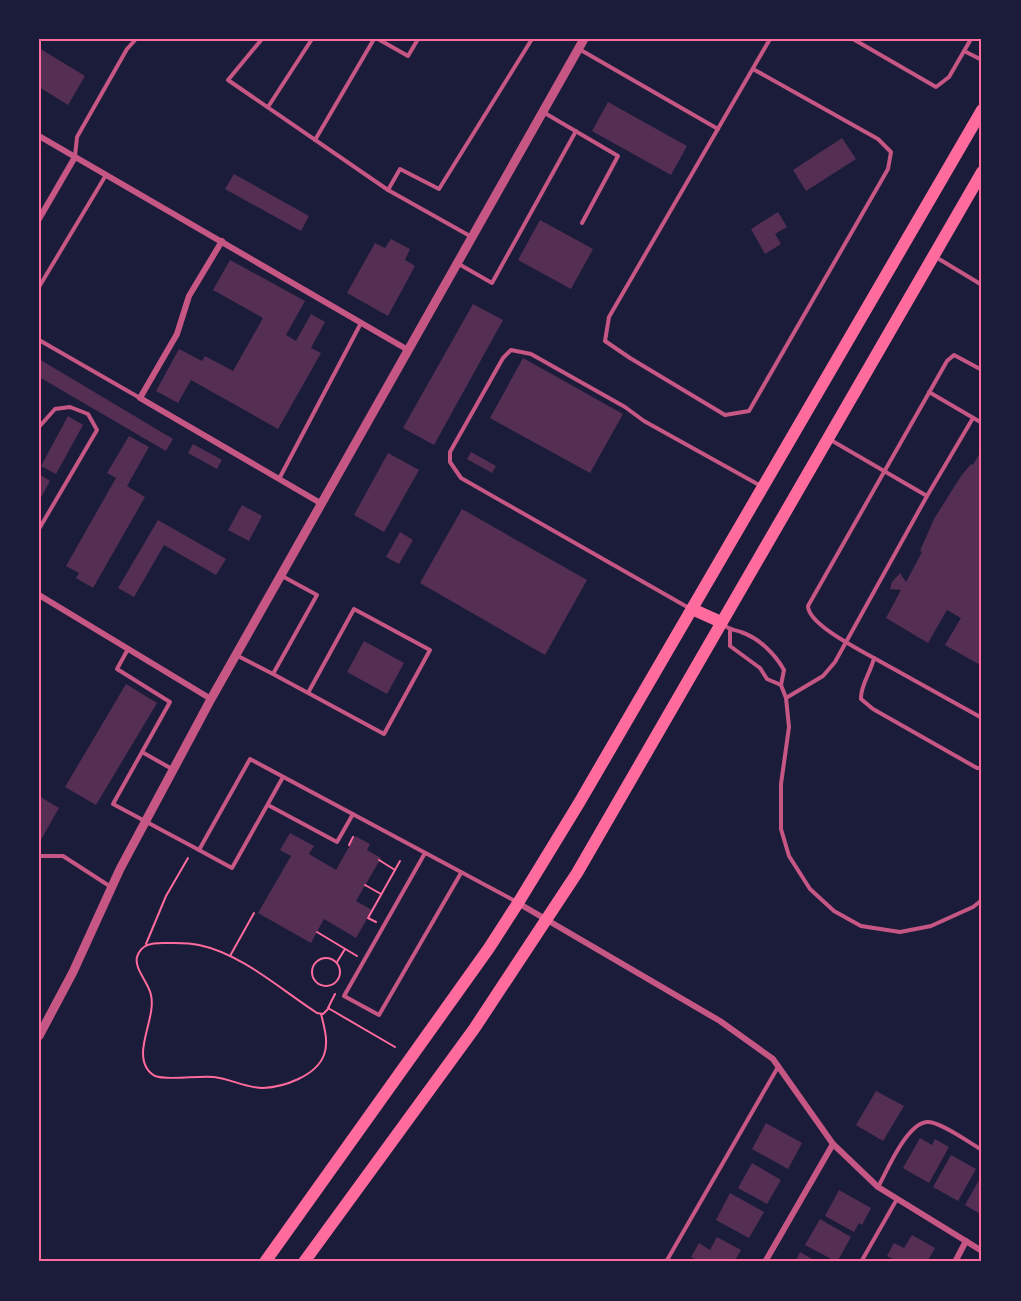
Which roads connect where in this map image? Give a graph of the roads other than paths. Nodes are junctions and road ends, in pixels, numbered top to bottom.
1 (136, 39) edge
2 (262, 39) edge
3 (312, 39) edge
4 (376, 39) edge
5 (418, 39) edge
6 (532, 39) edge
7 (584, 39) edge
8 (770, 39) edge
9 (853, 39) edge
10 (971, 39) edge
11 (578, 48) junction
12 (964, 51) junction
13 (982, 60) edge
14 (753, 69) junction
15 (268, 107) junction
16 (982, 110) edge
17 (542, 112) junction
18 (718, 129) junction
19 (576, 131) junction
20 (39, 136) edge
21 (315, 140) junction
22 (75, 157) junction
23 (982, 172) edge
24 (106, 174) junction
25 (388, 190) junction
26 (39, 219) edge
27 (582, 223) dead end
28 (471, 237) junction
29 (222, 242) junction
30 (934, 256) junction
31 (456, 263) junction
32 (982, 285) edge
33 (39, 287) edge
34 (362, 323) junction
35 (39, 340) edge
36 (408, 350) junction
37 (982, 370) edge
38 (929, 393) junction
39 (140, 398) junction
40 (973, 418) junction
41 (982, 423) edge
42 (39, 427) edge
43 (828, 439) junction
44 (885, 472) junction
45 (279, 479) junction
46 (763, 487) junction
47 (927, 496) junction
48 (322, 504) junction
49 (39, 529) edge
50 (282, 575) junction
51 (39, 595) edge
52 (692, 609) junction
53 (726, 627) junction
54 (846, 643) junction
55 (128, 648) junction
56 (236, 655) junction
57 (874, 658) junction
58 (273, 674) junction
59 (781, 685) junction
60 (308, 693) junction
61 (786, 698) junction
62 (211, 699) junction
63 (982, 718) edge
64 (142, 752) junction
65 (982, 768) edge
66 (173, 770) junction
67 (283, 777) junction
68 (268, 804) junction
69 (353, 814) junction
70 (145, 822) junction
71 (199, 850) junction
72 (425, 853) junction
73 (39, 856) edge
74 (461, 873) junction
75 (111, 888) junction
76 (982, 900) edge
77 (518, 903) junction
78 (548, 921) junction
79 (39, 1036) edge
80 (778, 1067) junction
81 (833, 1144) junction
82 (982, 1150) edge
83 (878, 1187) junction
84 (897, 1199) junction
85 (966, 1241) junction
86 (982, 1251) edge
87 (266, 1262) edge
88 (304, 1262) edge
89 (666, 1262) edge
90 (765, 1262) edge
91 (861, 1262) edge
92 (955, 1262) edge

1 - 22 lane
2 - 15 lane
3 - 15 lane
4 - 5 lane
4 - 21 lane
6 - 25 lane
7 - 11 street
8 - 14 lane
9 - 12 lane
10 - 12 lane
11 - 17 street
11 - 18 lane
12 - 13 lane
14 - 18 lane
14 - 18 lane
15 - 21 lane
16 - 46 main road
17 - 19 lane
17 - 28 street
19 - 27 lane
19 - 31 lane
20 - 22 street
21 - 25 lane
22 - 24 street
22 - 26 street
23 - 30 main road
24 - 29 street
24 - 33 lane
25 - 28 lane
28 - 31 street
29 - 34 street
29 - 39 street
30 - 32 lane
30 - 43 main road
31 - 36 street
34 - 36 street
34 - 45 lane
35 - 39 lane
36 - 48 street
37 - 38 lane
38 - 40 lane
38 - 44 lane
39 - 45 street
40 - 41 lane
40 - 47 lane
42 - 49 lane
43 - 44 lane
43 - 53 main road
44 - 47 lane
44 - 54 lane
45 - 48 street
46 - 52 main road
46 - 52 lane
47 - 54 lane
48 - 50 street
50 - 56 street
50 - 58 lane
51 - 55 street
52 - 53 main road
52 - 77 main road
53 - 59 lane
53 - 59 lane
53 - 78 main road
54 - 57 lane
54 - 61 lane
55 - 62 street
55 - 64 lane
56 - 58 lane
56 - 62 street
57 - 63 lane
57 - 65 lane
58 - 60 lane
59 - 61 lane
60 - 60 lane
61 - 76 lane
62 - 66 street
64 - 66 lane
64 - 70 lane
66 - 70 street
67 - 68 lane
67 - 69 lane
67 - 71 lane
68 - 69 lane
68 - 71 lane
69 - 72 lane
70 - 71 lane
70 - 75 street
72 - 74 lane
72 - 74 lane
73 - 75 lane
74 - 77 lane
75 - 79 street
77 - 78 street
77 - 87 main road
78 - 80 street
78 - 88 main road
80 - 81 street
80 - 89 lane
81 - 83 street
81 - 90 street
82 - 83 lane
83 - 84 street
84 - 85 street
84 - 91 lane
85 - 86 street
85 - 92 street

